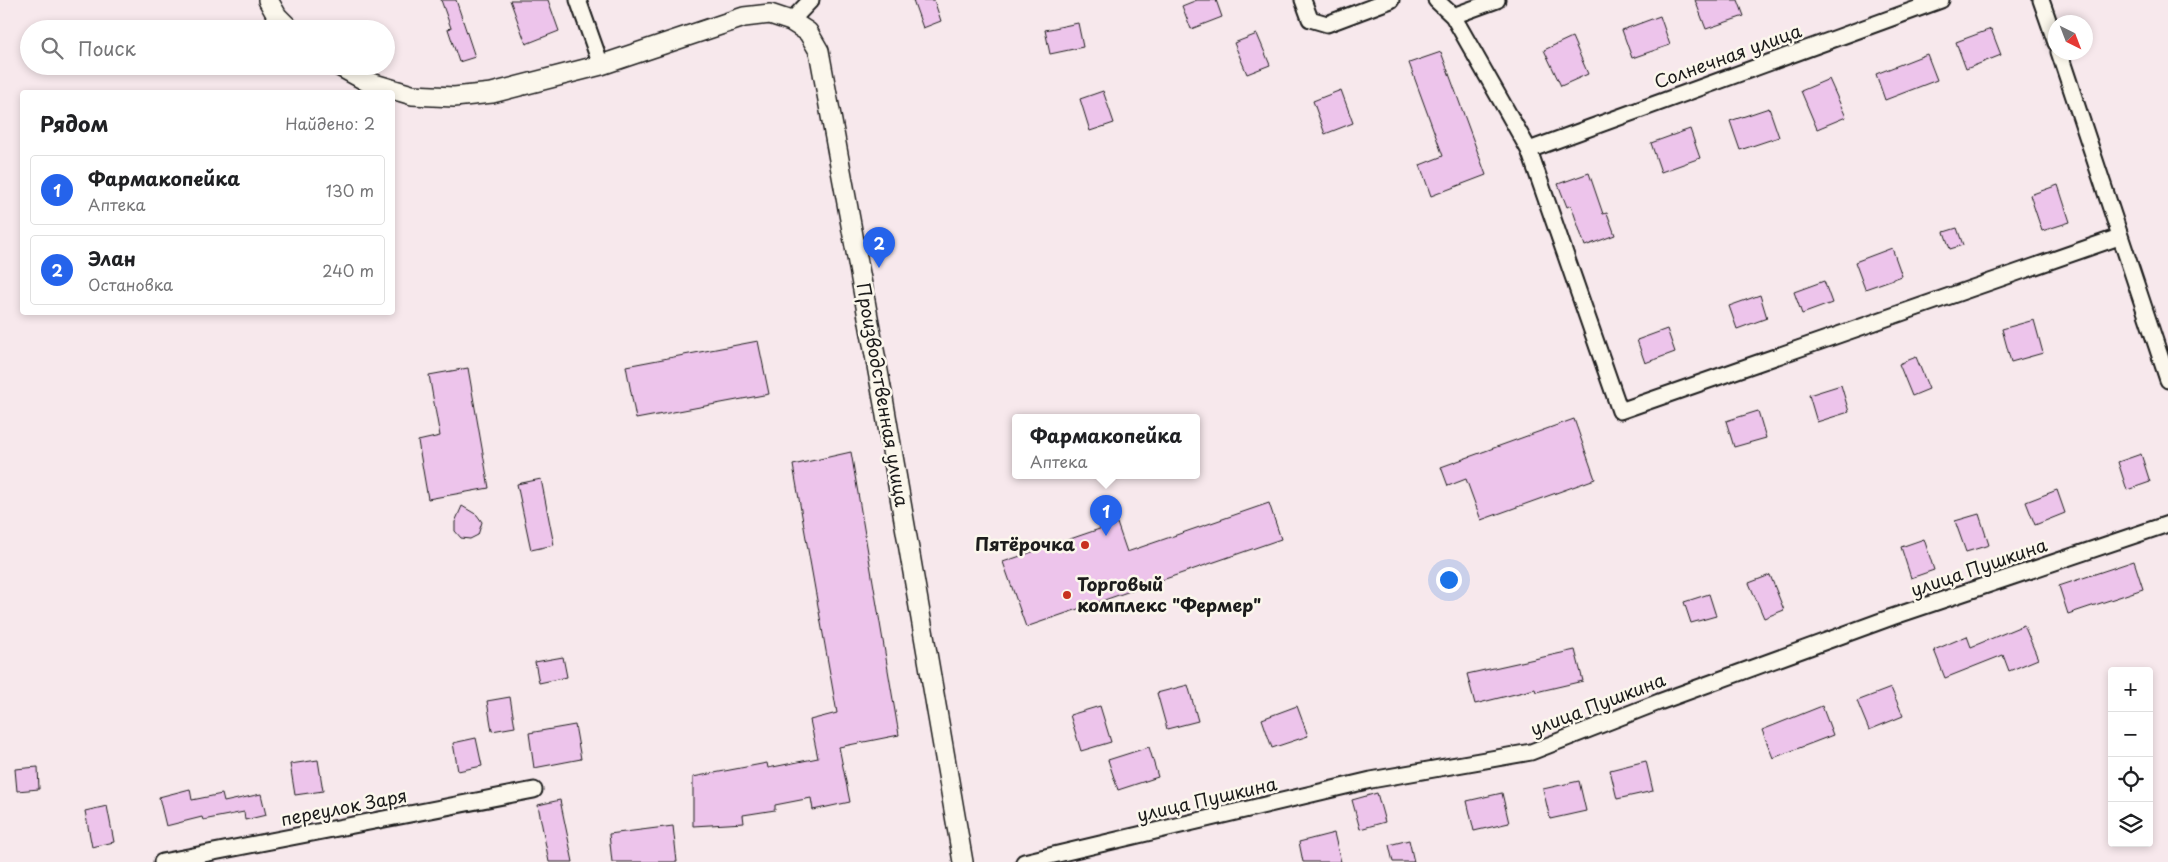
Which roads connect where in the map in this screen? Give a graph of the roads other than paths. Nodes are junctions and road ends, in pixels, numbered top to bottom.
1 (268, 0) edge
2 (578, 0) edge
3 (811, 0) edge
4 (1303, 0) edge
5 (1391, 0) edge
6 (1436, 0) edge
7 (1497, 0) edge
8 (1941, 0) edge
9 (2042, 0) edge
10 (1453, 16) junction
11 (2048, 18) edge
12 (281, 20) edge
13 (791, 21) junction
14 (2062, 60) edge
15 (601, 65) junction
16 (355, 75) edge
17 (393, 90) edge
18 (395, 91) edge
19 (1529, 150) junction
20 (2119, 237) junction
21 (2168, 380) edge
22 (2168, 524) edge
23 (534, 790) dead end
24 (162, 862) edge
25 (963, 862) edge
26 (1024, 862) edge

1 - 12 street
2 - 15 street
3 - 13 street
4 - 5 street
6 - 10 street
7 - 10 street
8 - 19 street, Солнечная улица
9 - 11 street
10 - 19 street
13 - 15 street, Производственная улица
13 - 25 street, Производственная улица
14 - 20 street
15 - 18 street, Производственная улица
16 - 17 street, Производственная улица
19 - 20 street
20 - 21 street
22 - 26 street, улица Пушкина
23 - 24 street, переулок Заря

